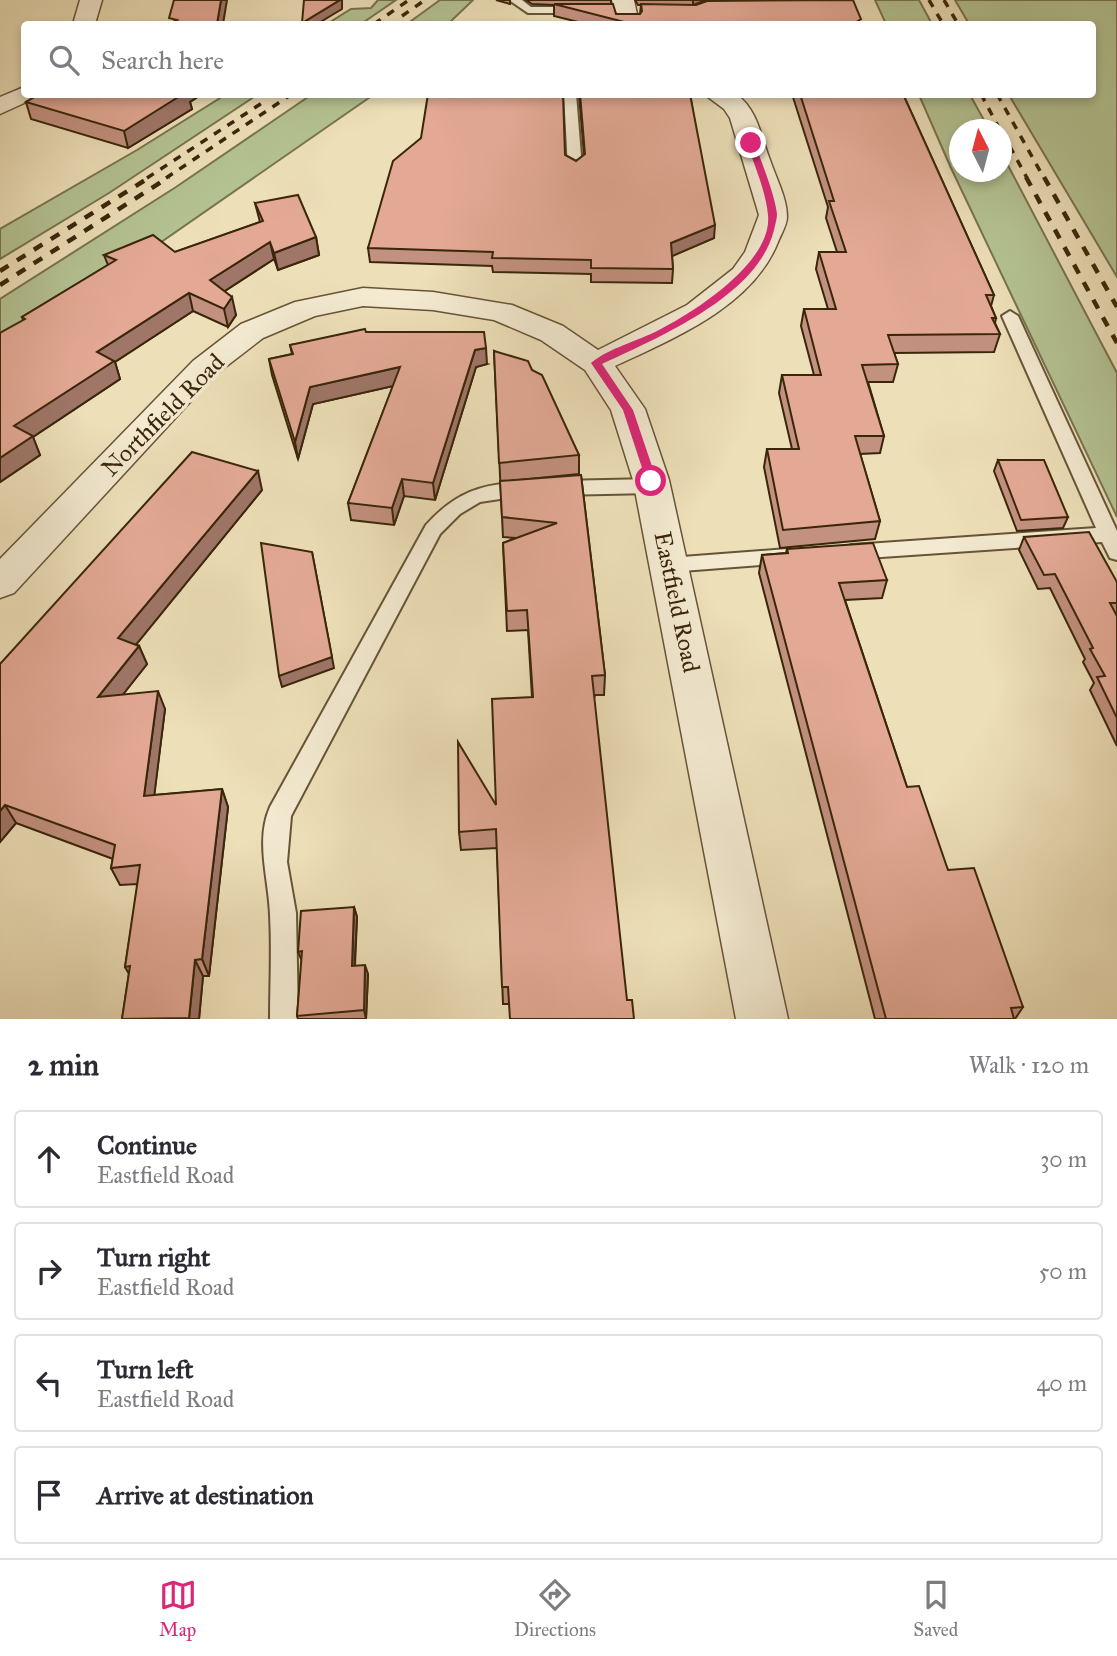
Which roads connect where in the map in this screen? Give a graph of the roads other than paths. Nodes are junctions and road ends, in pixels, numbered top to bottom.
1 (91, 0) edge
2 (515, 0) edge
3 (598, 10) edge
4 (85, 21) edge
5 (570, 98) edge
6 (724, 98) edge
7 (575, 168) edge
8 (1010, 316) dead end
9 (596, 363) junction
10 (652, 486) junction
11 (1113, 543) edge
12 (838, 553) edge
13 (810, 555) edge
14 (669, 565) junction
15 (0, 583) edge
16 (284, 1019) edge
17 (762, 1019) edge

1 - 4 street
2 - 3 lane
5 - 7 lane
6 - 9 street
8 - 11 lane
9 - 10 street, Eastfield Road
9 - 15 street, Northfield Road
10 - 14 street, Eastfield Road
10 - 16 lane
11 - 12 lane
13 - 14 lane
14 - 17 street, Eastfield Road

